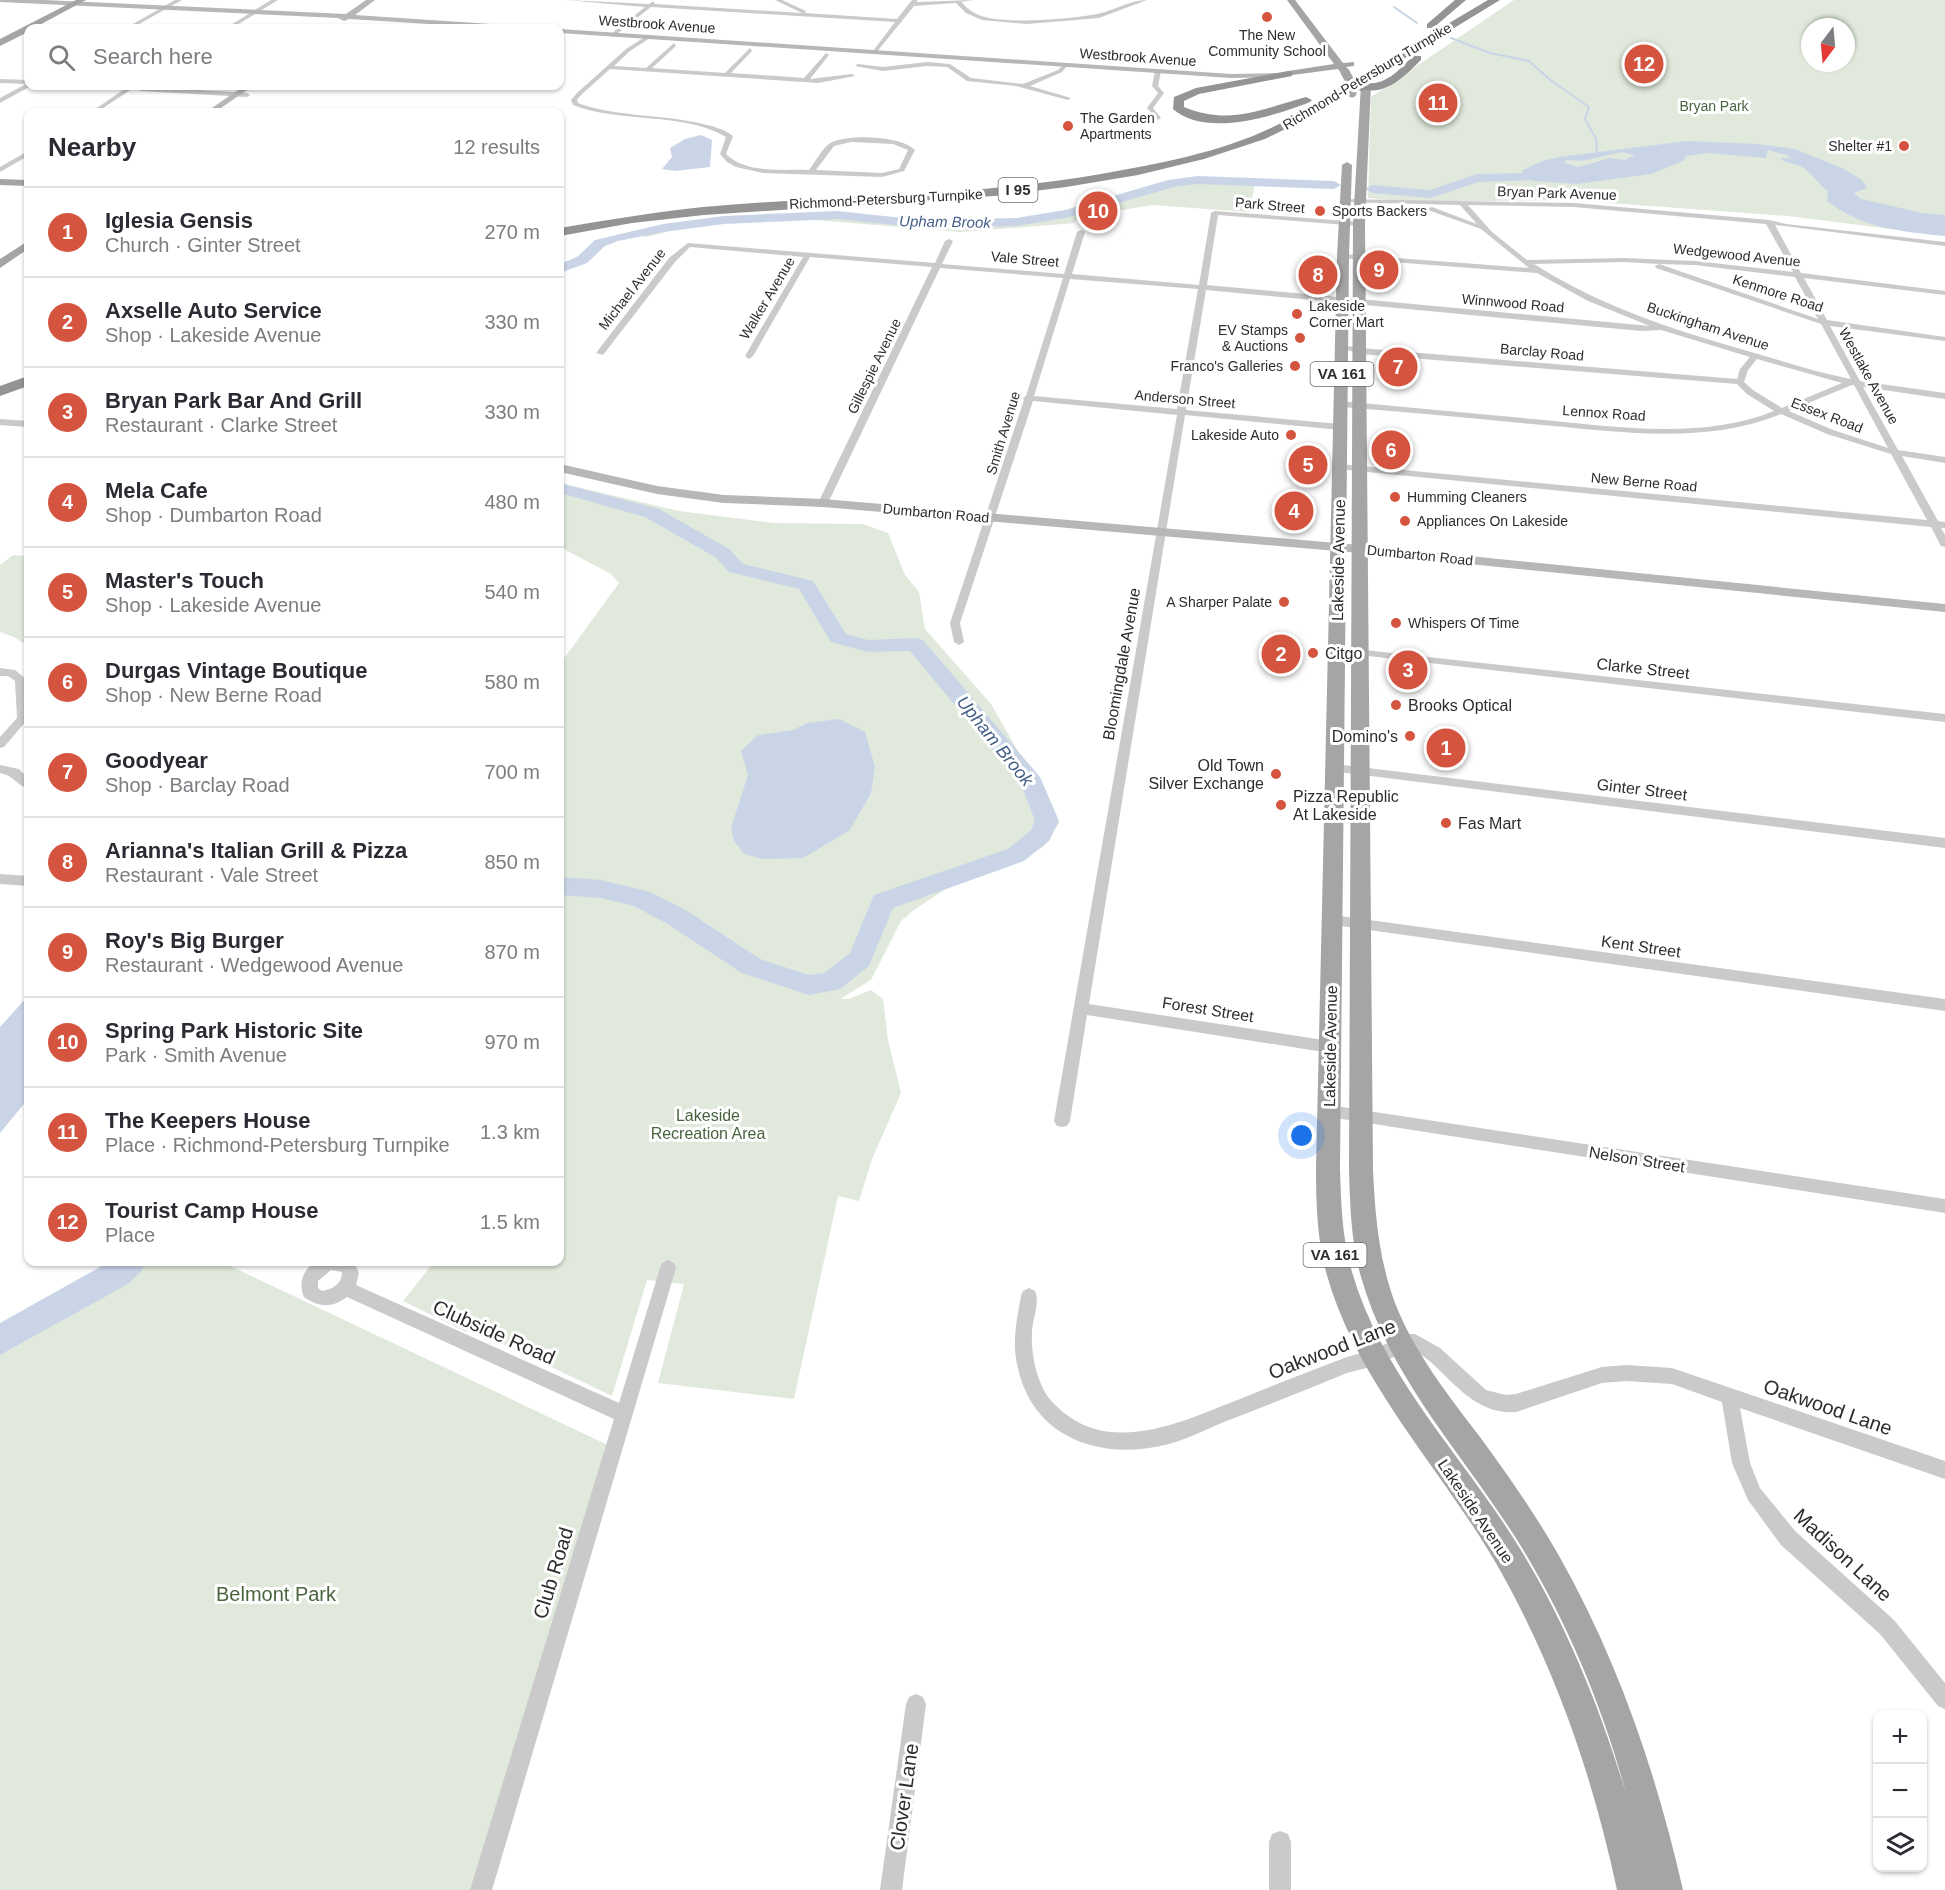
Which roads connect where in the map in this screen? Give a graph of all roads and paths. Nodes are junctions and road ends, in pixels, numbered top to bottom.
1 (0, 0) edge
2 (179, 0) edge
3 (275, 0) edge
4 (371, 0) edge
5 (381, 0) edge
6 (568, 0) edge
7 (657, 0) edge
8 (778, 0) edge
9 (970, 0) edge
10 (1144, 0) edge
11 (1291, 0) edge
12 (1300, 0) edge
13 (1461, 0) edge
14 (1478, 0) edge
15 (1495, 0) edge
16 (74, 2) edge
17 (914, 2) edge
18 (958, 2) junction
19 (650, 5) junction
20 (165, 8) junction
21 (255, 12) junction
22 (812, 16) junction
23 (347, 17) junction
24 (356, 18) junction
25 (899, 21) junction
26 (29, 24) edge
27 (34, 24) edge
28 (136, 24) edge
29 (236, 24) edge
30 (341, 24) edge
31 (343, 24) edge
32 (454, 24) edge
33 (24, 26) edge
34 (24, 30) edge
35 (564, 31) edge
36 (1444, 31) junction
37 (613, 35) junction
38 (646, 37) junction
39 (0, 38) edge
40 (1414, 39) junction
41 (0, 43) edge
42 (674, 45) dead end
43 (751, 47) junction
44 (873, 53) junction
45 (826, 56) dead end
46 (1065, 65) junction
47 (609, 66) junction
48 (858, 66) junction
49 (868, 67) junction
50 (1348, 67) junction
51 (648, 69) junction
52 (1158, 71) junction
53 (1288, 74) junction
54 (726, 75) junction
55 (852, 76) junction
56 (1231, 76) junction
57 (806, 80) junction
58 (0, 81) edge
59 (24, 84) edge
60 (24, 86) edge
61 (1024, 86) junction
62 (1223, 87) junction
63 (1360, 87) junction
64 (127, 90) edge
65 (180, 90) edge
66 (248, 90) edge
67 (237, 94) junction
68 (1317, 95) junction
69 (1068, 98) dead end
70 (0, 101) edge
71 (1351, 107) dead end
72 (100, 108) edge
73 (216, 108) edge
74 (227, 108) edge
75 (1158, 118) dead end
76 (24, 156) edge
77 (1347, 158) dead end
78 (0, 171) edge
79 (811, 172) junction
80 (0, 176) edge
81 (24, 177) edge
82 (0, 182) edge
83 (24, 183) edge
84 (1344, 201) junction
85 (1359, 202) junction
86 (1463, 204) junction
87 (1409, 205) junction
88 (1215, 213) joint
89 (564, 222) edge
90 (1769, 222) junction
91 (1344, 223) junction
92 (1359, 224) junction
93 (564, 230) edge
94 (1483, 230) junction
95 (1081, 232) dead end
96 (1945, 239) edge
97 (949, 241) dead end
98 (688, 244) joint
99 (1945, 244) edge
100 (24, 247) edge
101 (808, 255) junction
102 (1343, 256) junction
103 (1360, 257) junction
104 (1643, 260) junction
105 (1526, 262) junction
106 (0, 264) edge
107 (938, 265) junction
108 (1540, 271) junction
109 (1798, 274) junction
110 (1067, 276) junction
111 (1203, 287) junction
112 (1945, 294) edge
113 (1342, 299) junction
114 (1360, 302) junction
115 (1824, 322) junction
116 (1663, 327) junction
117 (1945, 339) edge
118 (1342, 347) junction
119 (1360, 351) junction
120 (600, 353) dead end
121 (748, 356) dead end
122 (1755, 356) junction
123 (24, 368) edge
124 (0, 375) edge
125 (24, 377) edge
126 (24, 382) edge
127 (1740, 382) junction
128 (1857, 382) junction
129 (0, 384) edge
130 (0, 391) edge
131 (1945, 396) edge
132 (1027, 398) junction
133 (1341, 404) junction
134 (1360, 405) junction
135 (1181, 412) junction
136 (1783, 412) junction
137 (0, 422) edge
138 (24, 424) edge
139 (1340, 427) junction
140 (1895, 452) junction
141 (564, 458) edge
142 (1945, 460) edge
143 (1340, 467) junction
144 (564, 469) edge
145 (1360, 469) junction
146 (823, 503) junction
147 (991, 518) junction
148 (1940, 524) edge
149 (1160, 533) junction
150 (1945, 544) edge
151 (1349, 548) junction
152 (1945, 608) edge
153 (959, 642) dead end
154 (1349, 651) junction
155 (0, 672) edge
156 (1945, 718) edge
157 (0, 744) edge
158 (1335, 768) junction
159 (0, 769) edge
160 (1360, 771) junction
161 (24, 780) edge
162 (1945, 843) edge
163 (0, 879) edge
164 (24, 881) edge
165 (1332, 920) junction
166 (1361, 924) junction
167 (1945, 1005) edge
168 (1080, 1008) junction
169 (1330, 1047) junction
170 (1329, 1111) junction
171 (1361, 1116) junction
172 (1062, 1121) dead end
173 (1945, 1206) edge
174 (668, 1268) dead end
175 (346, 1288) dead end
176 (1029, 1296) dead end
177 (1400, 1345) junction
178 (1374, 1358) junction
179 (1729, 1394) junction
180 (625, 1414) junction
181 (1945, 1470) edge
182 (1945, 1699) edge
183 (916, 1704) dead end
184 (1280, 1842) dead end
185 (481, 1890) edge
186 (891, 1890) edge
187 (1280, 1890) edge
188 (1634, 1890) edge
189 (1666, 1890) edge

1 - 16 street
2 - 20 street
3 - 21 street
4 - 23 street
5 - 24 street
6 - 19 street
7 - 19 street
8 - 22 street
9 - 18 street
10 - 18 street
11 - 50 main road
12 - 50 main road
13 - 40 highway
14 - 40 highway, Richmond-Petersburg Turnpike / I 95
15 - 36 highway, Richmond-Petersburg Turnpike / I 95
16 - 20 street
16 - 26 main road
16 - 27 main road
17 - 18 street
17 - 25 street
19 - 22 street
19 - 37 street
20 - 21 street
20 - 28 street
21 - 23 street
21 - 29 street
22 - 25 street
23 - 24 street
23 - 30 street
24 - 31 street
24 - 32 street
25 - 44 street
33 - 39 main road
34 - 41 main road
35 - 37 street, Westbrook Avenue
36 - 63 highway
36 - 93 highway, Richmond-Petersburg Turnpike / I 95
37 - 38 street, Westbrook Avenue
38 - 43 street, Westbrook Avenue
38 - 47 street
40 - 68 highway, Richmond-Petersburg Turnpike / I 95
42 - 51 street, Westbrook Avenue
43 - 44 street, Westbrook Avenue
43 - 54 street
44 - 46 street, Westbrook Avenue
44 - 48 street
44 - 49 street
45 - 57 street
46 - 52 street, Westbrook Avenue
46 - 61 street
47 - 51 street
47 - 79 street
48 - 49 street
48 - 55 street
49 - 55 street
49 - 61 street
50 - 53 main road, Westbrook Avenue
50 - 63 main road, bridge
50 - 63 main road
51 - 54 street
52 - 56 street, Westbrook Avenue
52 - 75 street
53 - 56 street, Westbrook Avenue
53 - 62 highway
54 - 57 street
55 - 57 street
56 - 62 highway
58 - 59 street
60 - 70 street
61 - 69 street
62 - 68 highway
63 - 71 main road
63 - 85 main road, VA 161
64 - 72 street
65 - 67 street
66 - 67 street
66 - 74 street
67 - 73 street
68 - 89 highway, Richmond-Petersburg Turnpike / I 95
76 - 78 street
77 - 84 main road, VA 161
79 - 79 street
80 - 81 main road
82 - 83 main road
84 - 85 street, Bryan Park Avenue
84 - 91 main road, Lakeside Avenue / VA 161
85 - 87 street, Bryan Park Avenue
85 - 92 main road, Lakeside Avenue / VA 161
86 - 87 street, Bryan Park Avenue
86 - 90 street, Bryan Park Avenue
86 - 94 street, Buckingham Avenue
87 - 94 street, Buckingham Avenue
88 - 91 street, Park Street
88 - 111 street, Bloomingdale Avenue
90 - 96 street, Bryan Park Avenue
90 - 99 street, Bryan Park Avenue
90 - 109 street, Westlake Avenue
91 - 92 street, Park Street
91 - 102 main road, Lakeside Avenue / VA 161
92 - 103 main road, Lakeside Avenue / VA 161
94 - 105 street, Buckingham Avenue
95 - 110 street, Smith Avenue
97 - 107 street, Gillespie Avenue
98 - 101 street, Vale Street
98 - 120 street, Michael Avenue
100 - 106 main road
101 - 107 street, Vale Street
101 - 121 street, Walker Avenue
102 - 103 street
102 - 113 main road, Lakeside Avenue / VA 161
103 - 108 street
103 - 114 main road, Lakeside Avenue / VA 161
104 - 105 street, Wedgewood Avenue
104 - 109 street, Wedgewood Avenue
104 - 115 street, Kenmore Road
105 - 108 street, Buckingham Avenue
107 - 110 street, Vale Street
107 - 146 street, Gillespie Avenue
108 - 116 street, Buckingham Avenue
109 - 112 street, Wedgewood Avenue
109 - 115 street, Westlake Avenue
110 - 111 street, Vale Street
110 - 132 street, Smith Avenue
111 - 113 street, Vale Street
111 - 135 street, Bloomingdale Avenue
113 - 114 street, Vale Street
113 - 118 main road, Lakeside Avenue / VA 161
114 - 116 street, Winnwood Road
114 - 119 main road, Lakeside Avenue / VA 161
115 - 117 street, Kenmore Road
115 - 128 street, Westlake Avenue
116 - 122 street, Buckingham Avenue
118 - 119 street, Barclay Road
118 - 133 main road, Lakeside Avenue / VA 161
119 - 127 street, Barclay Road
119 - 134 main road, Lakeside Avenue / VA 161
122 - 127 street
122 - 128 street, Buckingham Avenue
123 - 124 highway
125 - 129 highway
126 - 130 highway
127 - 136 street, Essex Road
128 - 131 street, Buckingham Avenue
128 - 136 street, Lennox Road
128 - 140 street, Westlake Avenue
132 - 135 street, Anderson Street
132 - 147 street, Smith Avenue
133 - 134 street, Lennox Road
133 - 139 main road, Lakeside Avenue / VA 161
134 - 136 street, Lennox Road
134 - 145 main road, Lakeside Avenue / VA 161
135 - 139 street, Anderson Street
135 - 149 street, Bloomingdale Avenue
136 - 140 street, Essex Road
137 - 138 street
139 - 143 main road, Lakeside Avenue / VA 161
140 - 142 street, Essex Road
140 - 148 street, Westlake Avenue
141 - 146 street, Dumbarton Road
143 - 145 street, New Berne Road
143 - 151 main road, Lakeside Avenue / VA 161
144 - 146 street, Dumbarton Road
145 - 148 street, New Berne Road
145 - 151 main road, Lakeside Avenue / VA 161
146 - 147 street, Dumbarton Road
147 - 149 street, Dumbarton Road
147 - 153 street, Smith Avenue
148 - 150 street, Westlake Avenue
149 - 151 street, Dumbarton Road
149 - 168 street, Bloomingdale Avenue
151 - 152 street, Dumbarton Road
151 - 154 main road, Lakeside Avenue / VA 161
154 - 156 street, Clarke Street
154 - 158 main road, Lakeside Avenue / VA 161
154 - 160 main road, Lakeside Avenue / VA 161
155 - 157 street
158 - 160 street, Ginter Street
158 - 165 main road, Lakeside Avenue / VA 161
159 - 161 street
160 - 162 street, Ginter Street
160 - 166 main road, Lakeside Avenue / VA 161
163 - 164 street
165 - 166 street, Kent Street
165 - 169 main road, Lakeside Avenue / VA 161
166 - 167 street, Kent Street
166 - 171 main road, Lakeside Avenue / VA 161
168 - 169 street, Forest Street
168 - 172 street, Bloomingdale Avenue
169 - 170 main road, Lakeside Avenue / VA 161
170 - 171 street, Nelson Street
170 - 178 main road, Lakeside Avenue / VA 161
171 - 173 street, Nelson Street
171 - 177 main road, Lakeside Avenue / VA 161
174 - 180 street, Club Road
175 - 180 street, Clubside Road
176 - 178 street, Oakwood Lane
177 - 178 street, Oakwood Lane
177 - 179 street, Oakwood Lane
177 - 189 main road, Lakeside Avenue / VA 161
178 - 188 main road, Lakeside Avenue / VA 161
179 - 181 street, Oakwood Lane
179 - 182 street, Madison Lane
180 - 185 street, Club Road
183 - 186 street, Clover Lane
184 - 187 street

